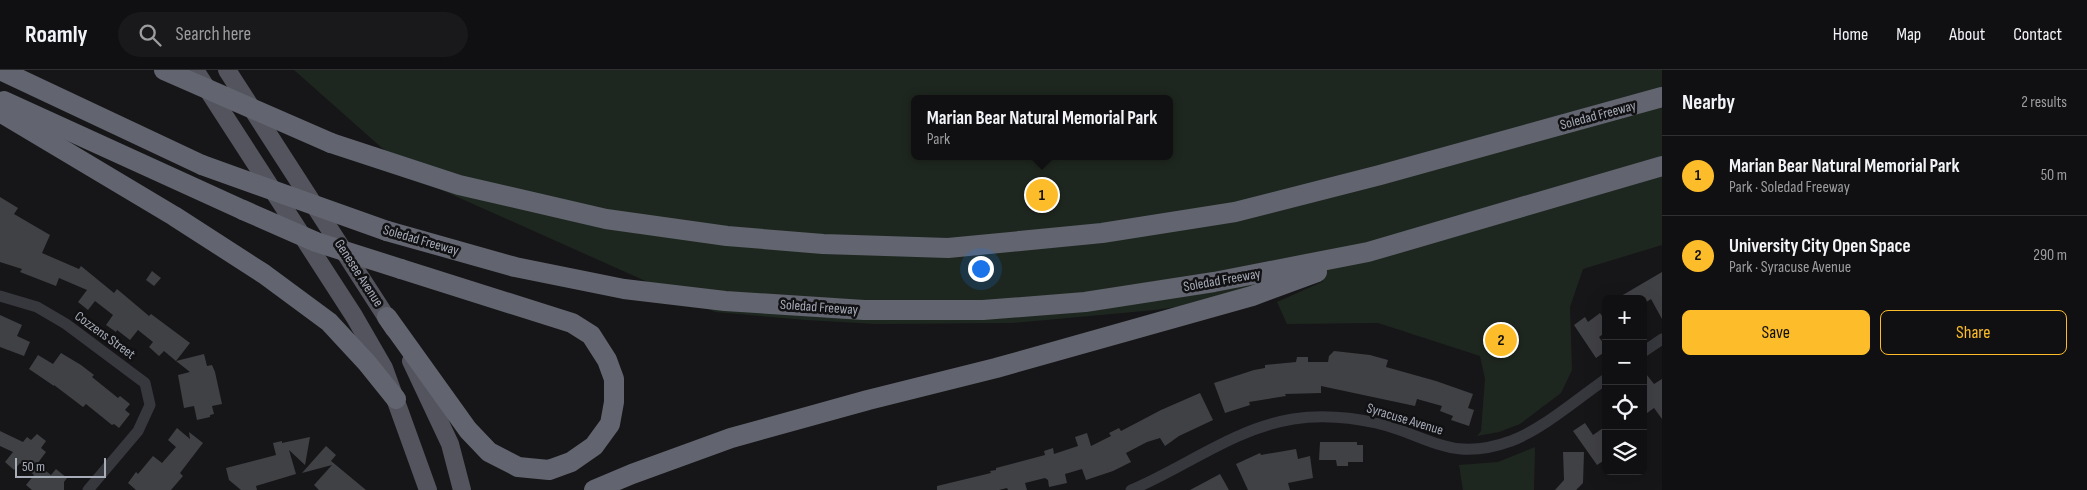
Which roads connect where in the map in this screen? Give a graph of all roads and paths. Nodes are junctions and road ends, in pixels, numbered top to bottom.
1 (0, 70) edge
2 (164, 70) edge
3 (195, 70) edge
4 (227, 70) edge
5 (1662, 97) edge
6 (0, 99) edge
7 (0, 112) edge
8 (1662, 166) edge
9 (1368, 252) junction
10 (0, 296) edge
11 (387, 317) junction
12 (1662, 339) edge
13 (1647, 349) edge
14 (1602, 382) edge
15 (396, 399) junction
16 (597, 489) edge
17 (1135, 489) edge
18 (88, 490) edge
19 (428, 490) edge
20 (462, 490) edge

1 - 9 highway, Soledad Freeway, bridge
2 - 5 highway, Soledad Freeway, bridge
3 - 15 main road, Genesee Avenue
4 - 11 main road, Genesee Avenue
6 - 11 highway, bridge
7 - 15 highway
8 - 9 highway, Soledad Freeway
9 - 16 highway
10 - 18 street, Cozzens Street
11 - 20 main road, Genesee Avenue
12 - 13 street
14 - 17 street, Syracuse Avenue
15 - 19 main road, Genesee Avenue

